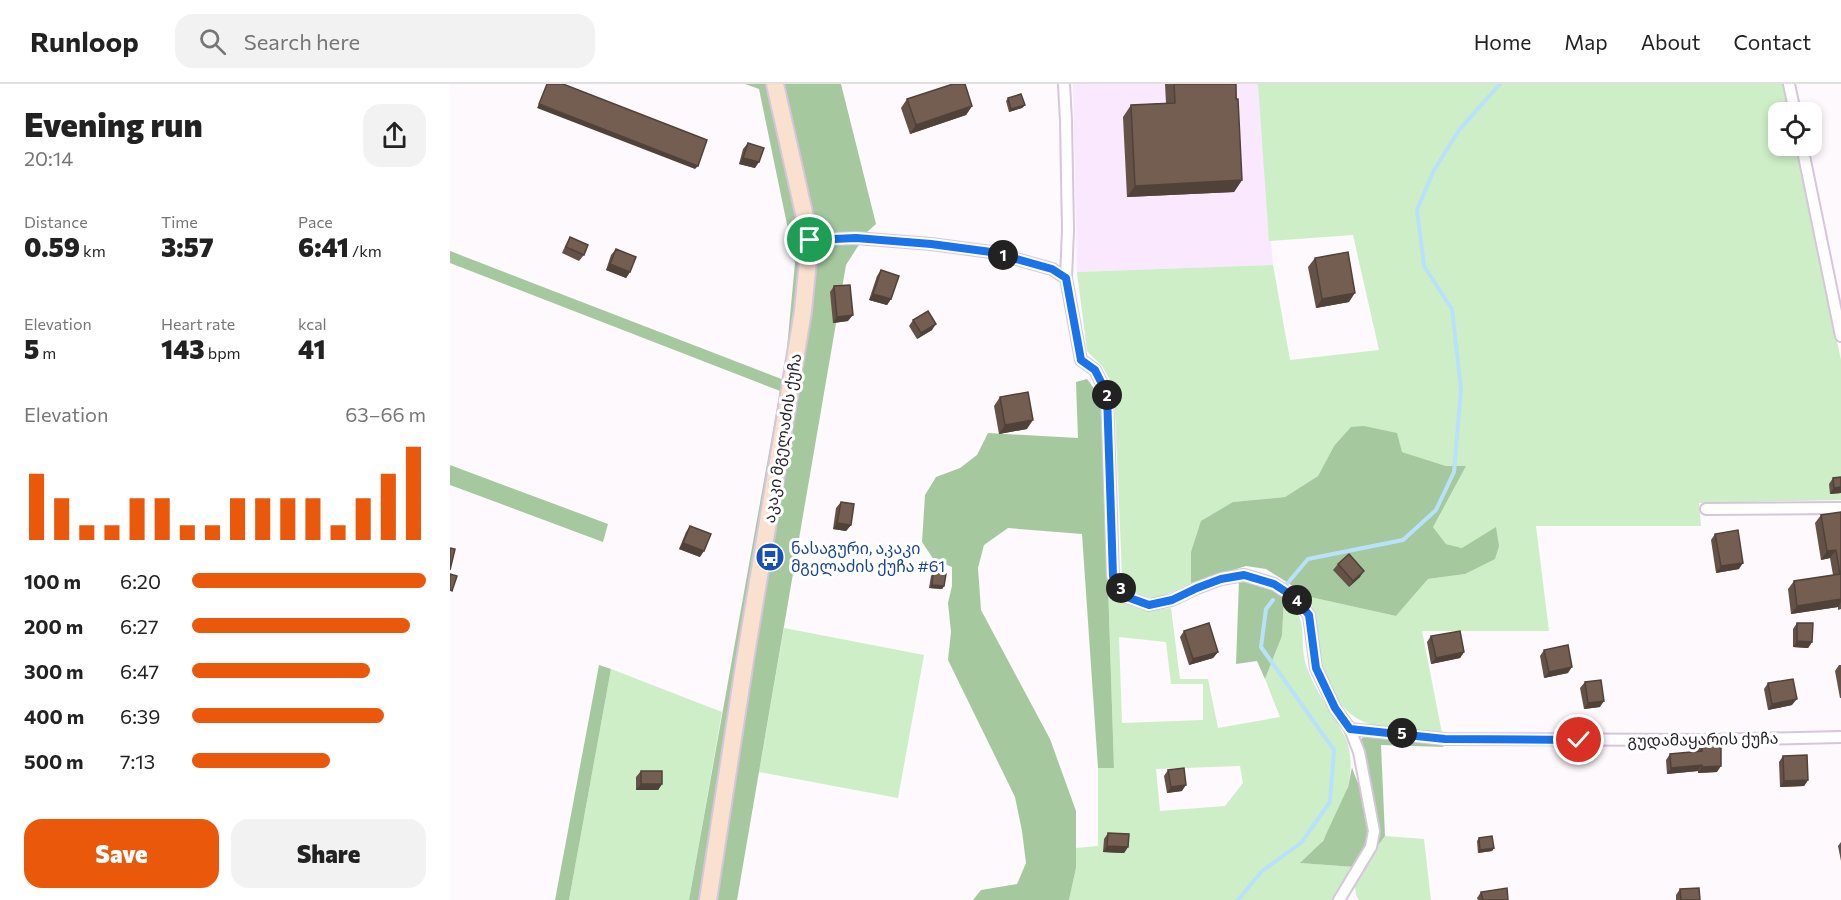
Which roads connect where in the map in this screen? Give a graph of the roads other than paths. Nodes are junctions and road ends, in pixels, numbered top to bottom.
1 (775, 84) edge
2 (1064, 84) edge
3 (1789, 84) edge
4 (1793, 102) edge
5 (1804, 156) edge
6 (810, 240) junction
7 (1066, 278) junction
8 (1836, 285) edge
9 (1841, 336) edge
10 (1841, 508) edge
11 (1706, 510) dead end
12 (1350, 729) junction
13 (1841, 737) edge
14 (1341, 899) edge
15 (708, 900) edge

1 - 6 street, აკაკი მგელაძის ქუჩა
2 - 7 street
3 - 4 street
5 - 8 street
6 - 7 street
6 - 15 street, აკაკი მგელაძის ქუჩა
7 - 12 street
8 - 9 street
10 - 11 street
12 - 13 street, გუდამაყარის ქუჩა
12 - 14 street

